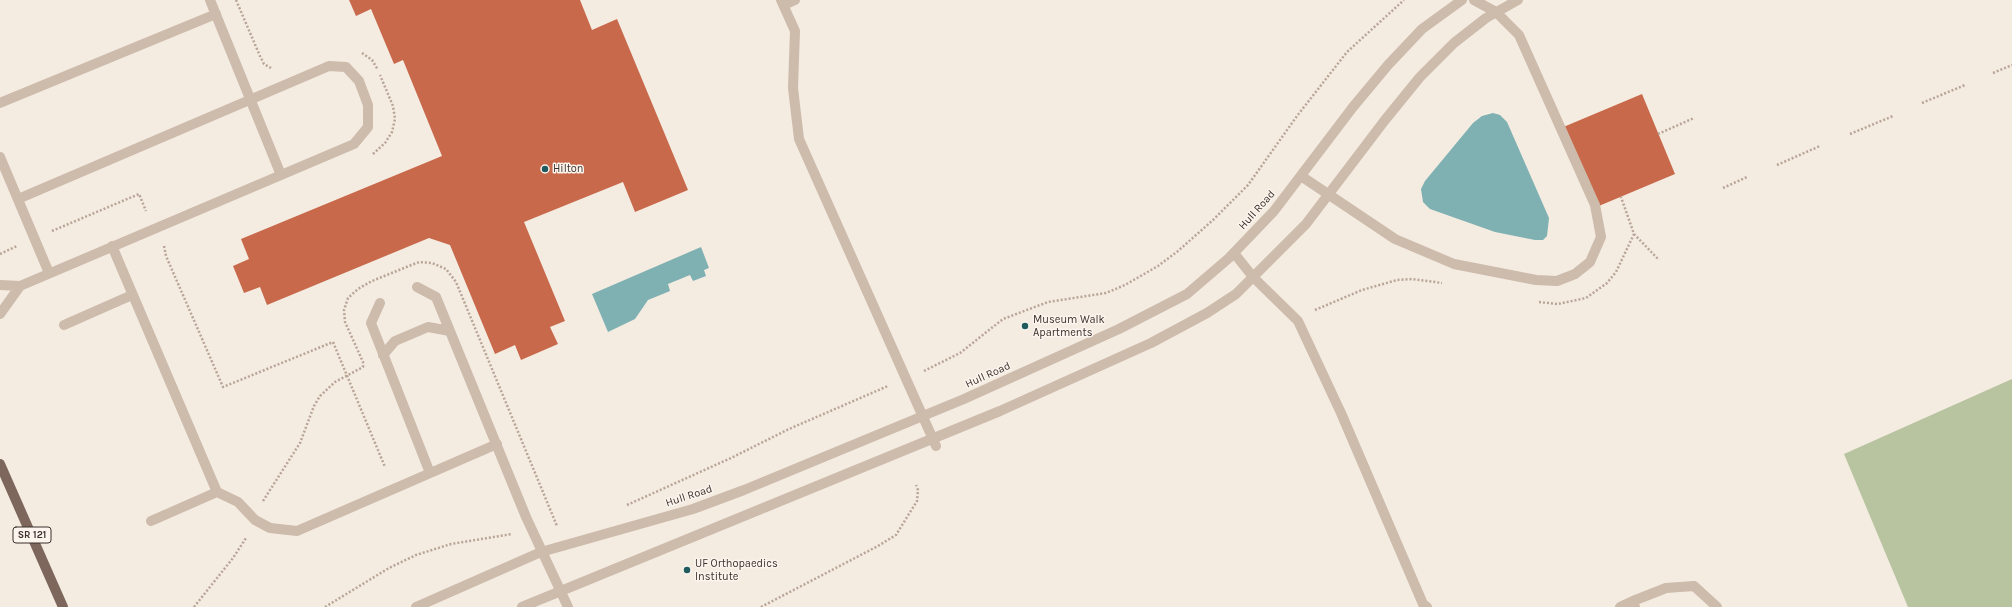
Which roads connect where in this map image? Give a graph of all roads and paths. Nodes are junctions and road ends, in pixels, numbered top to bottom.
1 (210, 0) edge
2 (236, 0) edge
3 (795, 0) edge
4 (1404, 0) edge
5 (1462, 0) edge
6 (1474, 0) edge
7 (1518, 0) edge
8 (782, 2) edge
9 (1496, 12) junction
10 (216, 14) junction
11 (357, 50) dead end
12 (2012, 65) edge
13 (274, 69) dead end
14 (1993, 73) dead end
15 (1965, 85) dead end
16 (251, 99) junction
17 (0, 103) edge
18 (1922, 103) dead end
19 (1893, 116) dead end
20 (1694, 118) dead end
21 (1658, 134) dead end
22 (1850, 134) dead end
23 (1820, 146) dead end
24 (371, 155) dead end
25 (0, 157) edge
26 (1777, 164) dead end
27 (281, 175) junction
28 (1300, 176) junction
29 (1747, 177) dead end
30 (1723, 188) dead end
31 (1328, 195) junction
32 (18, 199) junction
33 (146, 211) dead end
34 (50, 232) dead end
35 (1634, 234) dead end
36 (166, 244) dead end
37 (17, 246) dead end
38 (112, 246) junction
39 (1234, 253) junction
40 (0, 254) edge
41 (1659, 260) dead end
42 (49, 273) junction
43 (1253, 277) junction
44 (0, 285) edge
45 (20, 286) junction
46 (417, 287) dead end
47 (132, 295) junction
48 (380, 302) dead end
49 (0, 314) edge
50 (64, 325) dead end
51 (450, 331) junction
52 (383, 355) junction
53 (922, 372) dead end
54 (890, 385) dead end
55 (924, 416) junction
56 (935, 442) junction
57 (497, 444) junction
58 (0, 464) edge
59 (385, 467) dead end
60 (430, 473) junction
61 (916, 484) dead end
62 (217, 492) junction
63 (625, 506) dead end
64 (151, 520) dead end
65 (564, 526) dead end
66 (552, 528) dead end
67 (502, 536) dead end
68 (541, 552) junction
69 (233, 558) dead end
70 (560, 590) junction
71 (1634, 604) edge
72 (63, 607) edge
73 (194, 607) edge
74 (326, 607) edge
75 (416, 607) edge
76 (522, 607) edge
77 (568, 607) edge
78 (761, 607) edge
79 (1427, 607) edge
80 (1620, 607) edge
81 (1716, 607) edge

1 - 10 street
2 - 13 path
3 - 8 street
4 - 53 path
5 - 28 street, Hull Road
6 - 9 street
7 - 9 street
8 - 55 street
9 - 31 street
9 - 31 street
10 - 16 street
10 - 17 street
11 - 24 path
12 - 14 path
15 - 18 path
16 - 27 street
16 - 27 street
16 - 32 street
19 - 22 path
20 - 21 path
23 - 26 path
25 - 32 street
27 - 38 street
28 - 31 street
28 - 39 street, Hull Road
29 - 30 path
31 - 43 street
32 - 42 street
33 - 34 path
35 - 41 path
36 - 59 path
37 - 40 path
38 - 42 street
38 - 47 street
39 - 43 street
39 - 55 street, Hull Road
42 - 45 street
43 - 56 street
43 - 79 street
44 - 45 street
45 - 49 street
46 - 51 street
47 - 50 street
47 - 62 street
48 - 52 street
51 - 52 street
51 - 57 street
52 - 60 street
54 - 63 path
55 - 56 street
55 - 68 street, Hull Road
56 - 70 street
57 - 60 street
57 - 68 street
58 - 72 main road, SR 121
60 - 62 street
61 - 78 path
62 - 64 street
65 - 66 path
67 - 74 path
68 - 70 street
68 - 75 street, Hull Road
69 - 73 path
70 - 76 street
70 - 77 street
71 - 80 street
71 - 81 street

